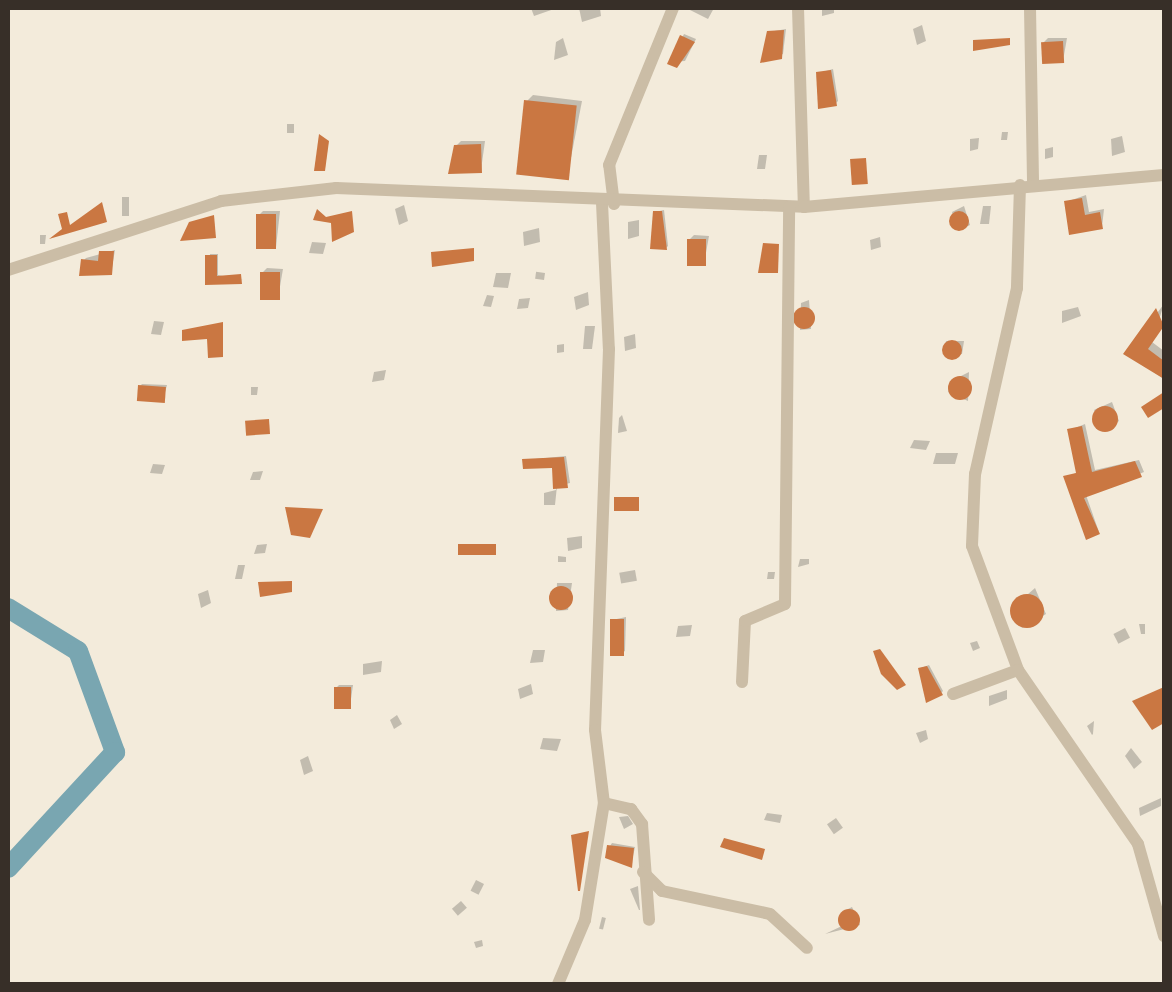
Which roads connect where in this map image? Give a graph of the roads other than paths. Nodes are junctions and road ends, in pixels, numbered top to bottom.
1 (673, 8) edge
2 (798, 8) edge
3 (1030, 8) edge
4 (1164, 175) edge
5 (1026, 185) junction
6 (608, 203) junction
7 (796, 207) junction
8 (8, 270) edge
9 (1018, 670) junction
10 (742, 682) dead end
11 (952, 694) dead end
12 (604, 803) junction
13 (643, 872) junction
14 (649, 920) dead end
15 (1164, 936) edge
16 (808, 948) dead end
17 (558, 984) edge

1 - 6 street
2 - 7 street
3 - 5 street
4 - 5 street
5 - 7 street
5 - 9 street
6 - 7 street
6 - 8 street
6 - 12 street
7 - 10 street
9 - 11 street
9 - 15 street
12 - 13 street
12 - 17 street
13 - 14 street
13 - 16 street

